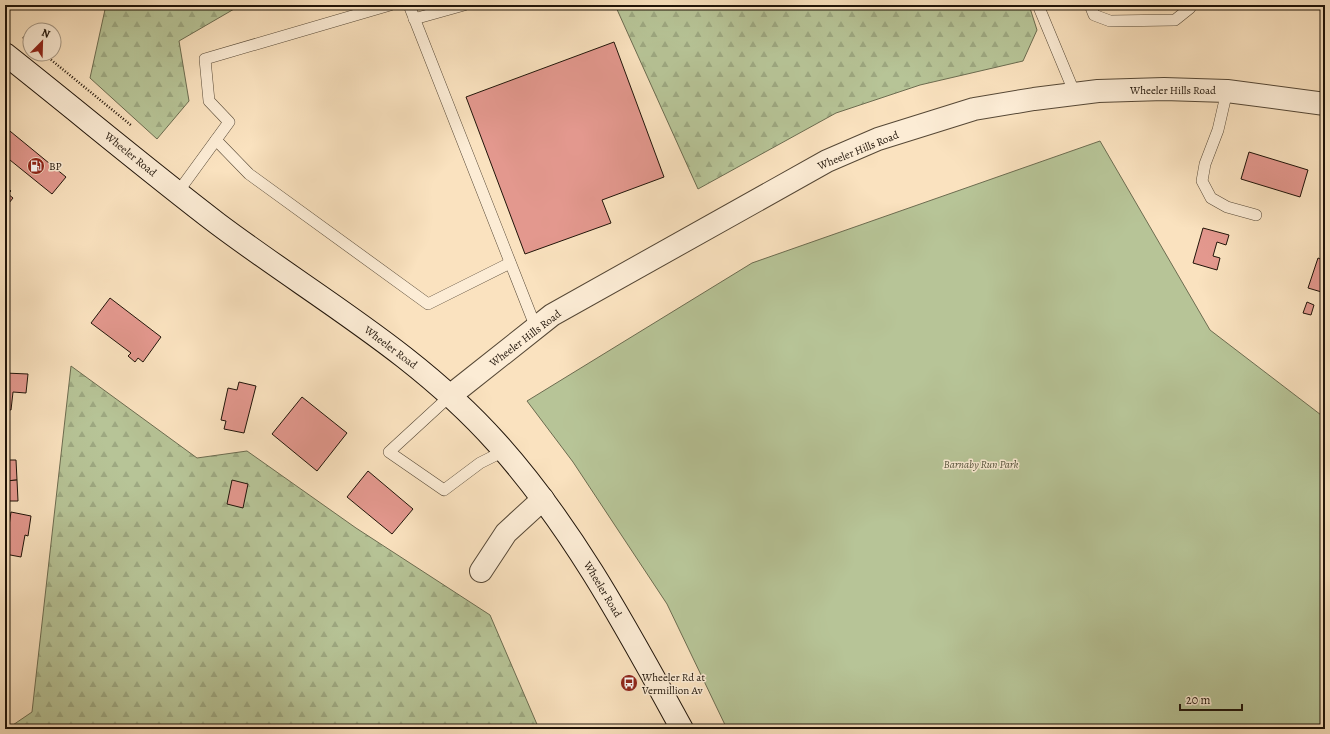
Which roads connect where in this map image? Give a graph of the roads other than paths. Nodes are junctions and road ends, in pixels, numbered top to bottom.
1 (390, 5) edge
2 (409, 5) edge
3 (464, 5) edge
4 (1038, 5) edge
5 (1090, 5) edge
6 (1188, 5) edge
7 (414, 19) junction
8 (5, 54) edge
9 (1227, 91) junction
10 (1075, 94) junction
11 (1325, 104) edge
12 (216, 140) junction
13 (178, 192) junction
14 (1256, 215) dead end
15 (510, 263) junction
16 (536, 328) junction
17 (451, 395) junction
18 (504, 452) junction
19 (543, 499) junction
20 (481, 570) dead end
21 (682, 729) edge

1 - 12 lane
2 - 7 lane
3 - 7 lane
4 - 10 lane
5 - 6 lane
7 - 15 lane
8 - 13 street, Wheeler Road
9 - 10 street, Wheeler Hills Road
9 - 11 street, Wheeler Hills Road
9 - 14 lane
10 - 16 street, Wheeler Hills Road
12 - 13 lane
12 - 15 lane
13 - 17 street, Wheeler Road
15 - 16 lane
16 - 17 street, Wheeler Hills Road
17 - 18 street, Wheeler Road
17 - 18 lane
18 - 19 street, Wheeler Road
19 - 20 street
19 - 21 street, Wheeler Road

